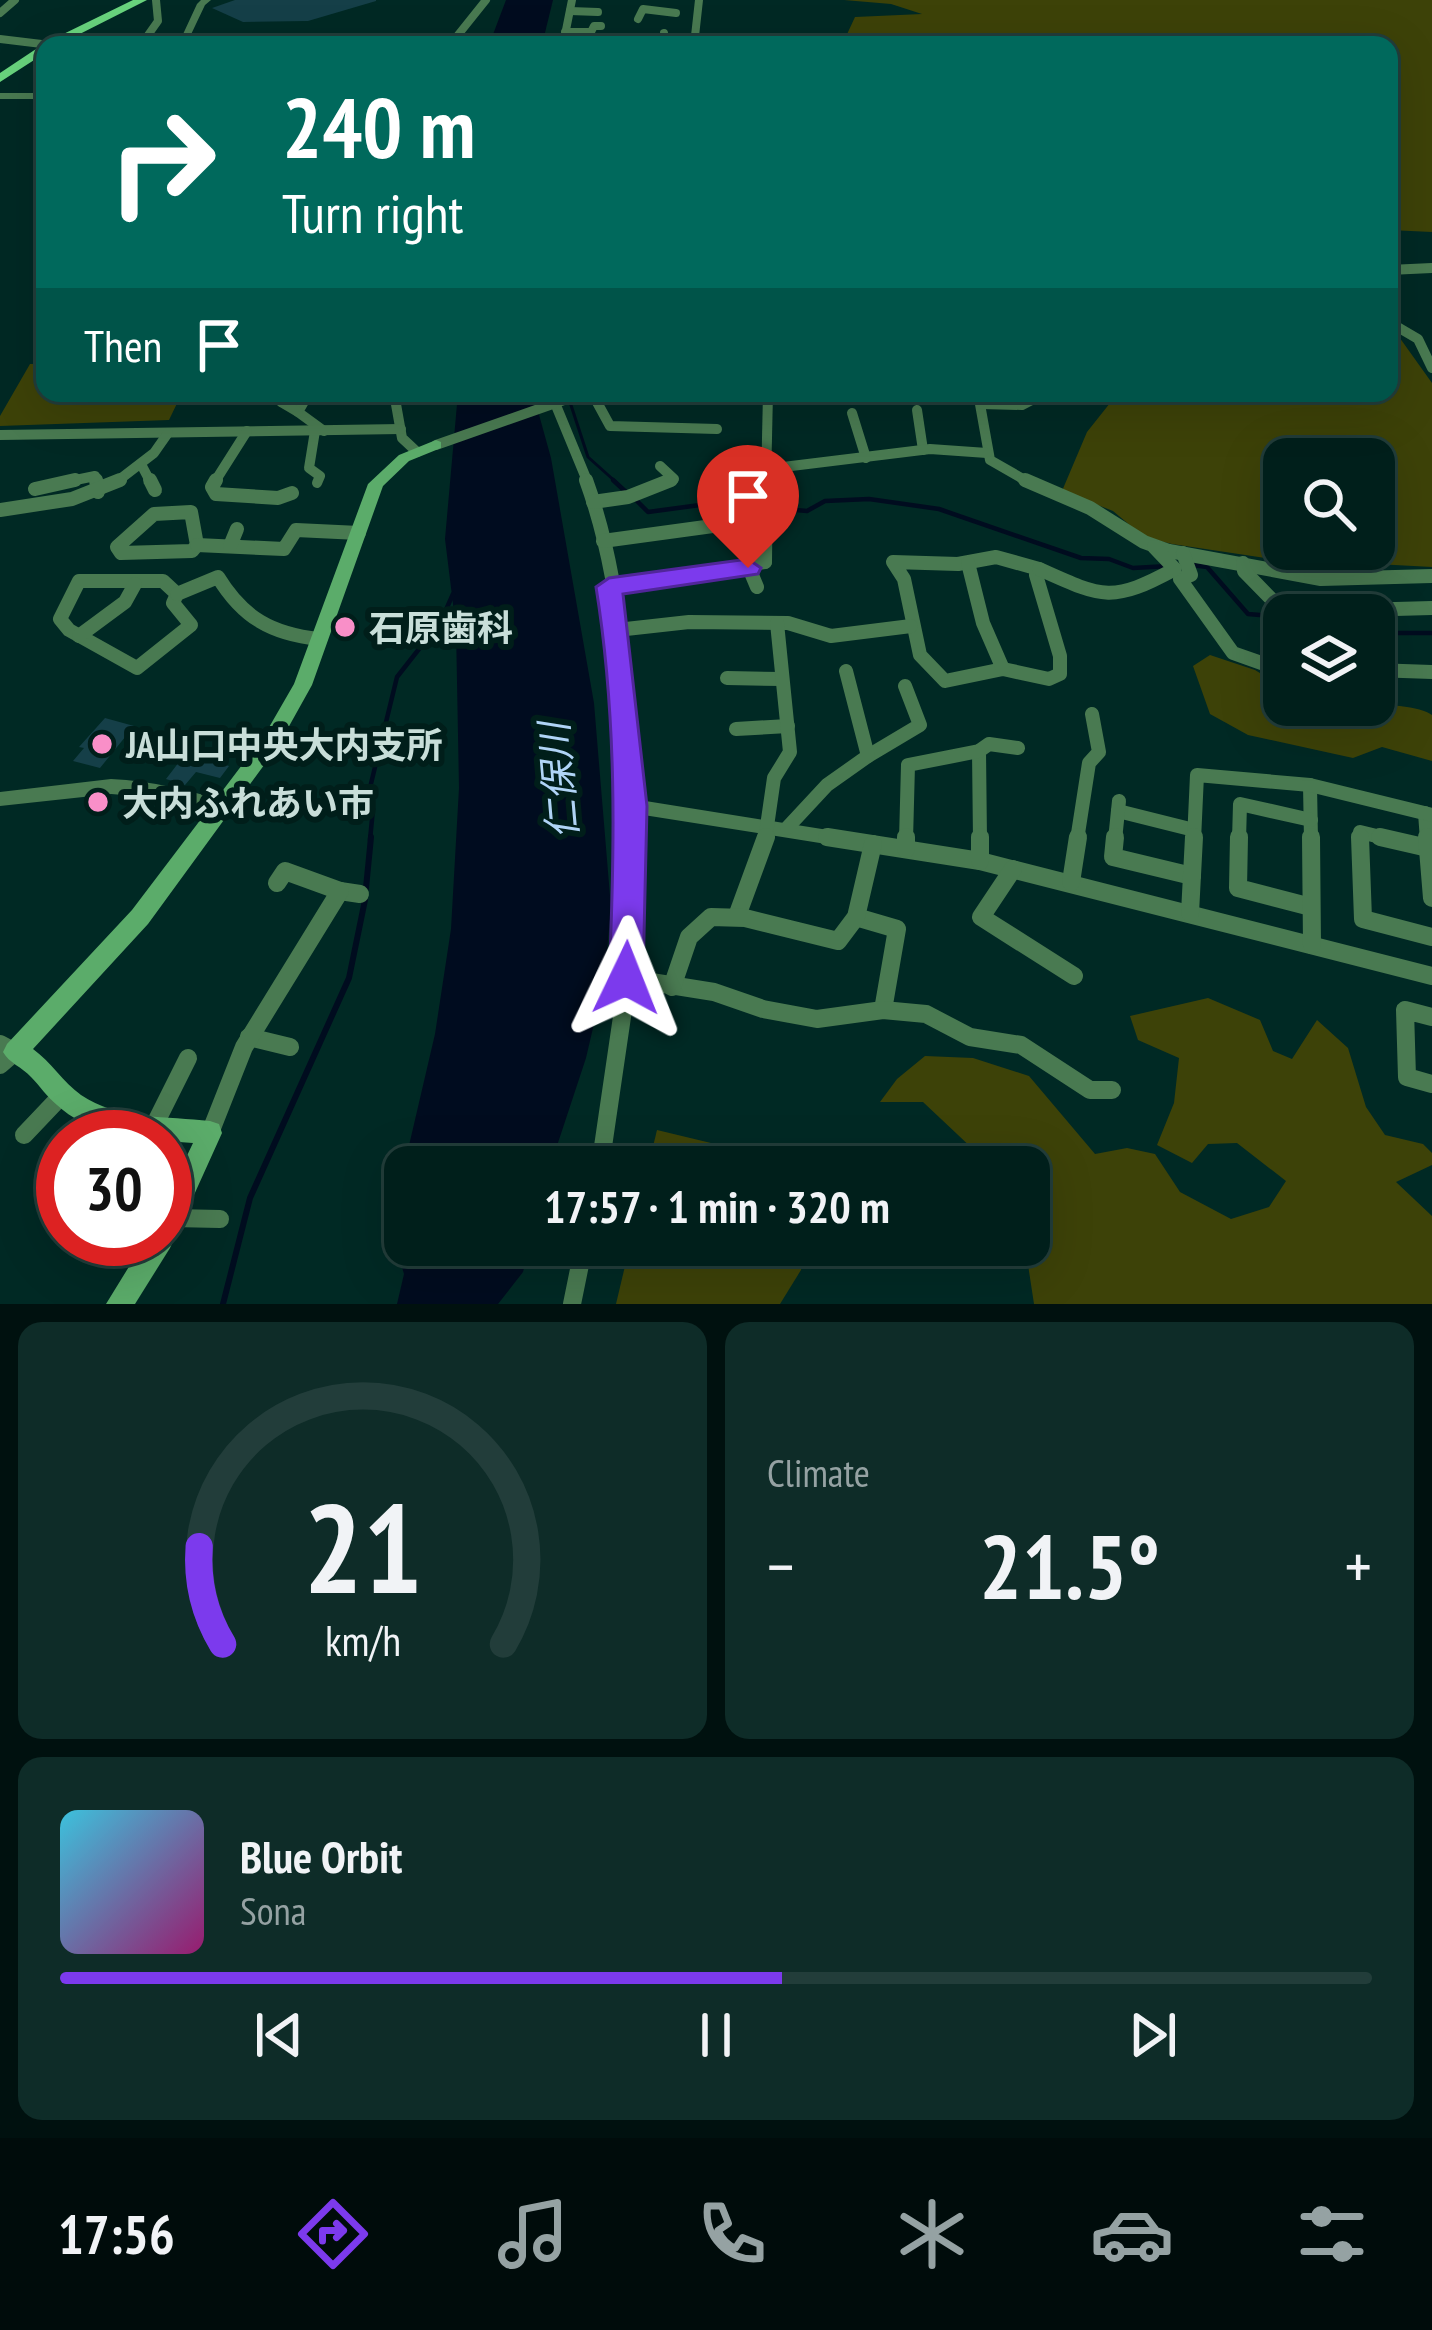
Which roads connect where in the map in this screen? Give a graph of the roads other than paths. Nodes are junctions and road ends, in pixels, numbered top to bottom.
1 (15, 0) edge
2 (142, 0) edge
3 (156, 0) edge
4 (207, 0) edge
5 (486, 0) edge
6 (572, 0) edge
7 (676, 0) edge
8 (598, 7) edge
9 (698, 9) edge
10 (575, 11) junction
11 (0, 13) edge
12 (676, 16) junction
13 (654, 19) dead end
14 (638, 20) dead end
15 (601, 26) dead end
16 (566, 32) junction
17 (664, 33) dead end
18 (68, 36) edge
19 (147, 36) edge
20 (186, 36) edge
21 (457, 36) edge
22 (565, 36) edge
23 (664, 36) edge
24 (0, 39) edge
25 (36, 44) edge
26 (36, 54) edge
27 (0, 78) edge
28 (0, 96) edge
29 (36, 97) edge
30 (1432, 268) edge
31 (1398, 270) edge
32 (1398, 325) edge
33 (1432, 368) edge
34 (281, 402) dead end
35 (306, 402) edge
36 (396, 402) edge
37 (560, 402) edge
38 (594, 402) edge
39 (768, 402) edge
40 (980, 402) edge
41 (550, 405) junction
42 (917, 410) dead end
43 (298, 412) junction
44 (852, 413) dead end
45 (401, 429) junction
46 (716, 429) dead end
47 (319, 430) junction
48 (247, 431) junction
49 (168, 433) junction
50 (0, 436) edge
51 (431, 447) junction
52 (923, 451) junction
53 (988, 453) junction
54 (866, 458) junction
55 (142, 466) junction
56 (660, 466) dead end
57 (766, 469) junction
58 (317, 484) dead end
59 (44, 485) dead end
60 (155, 490) dead end
61 (98, 491) junction
62 (292, 493) dead end
63 (593, 502) junction
64 (0, 510) edge
65 (237, 529) dead end
66 (358, 533) junction
67 (604, 541) junction
68 (197, 545) junction
69 (230, 546) junction
70 (1154, 547) junction
71 (1183, 553) junction
72 (968, 563) junction
73 (1243, 563) junction
74 (1039, 568) junction
75 (1432, 577) edge
76 (135, 584) junction
77 (609, 587) junction
78 (757, 587) dead end
79 (177, 594) junction
80 (1432, 608) edge
81 (777, 623) junction
82 (911, 626) junction
83 (617, 630) junction
84 (79, 636) junction
85 (320, 639) junction
86 (1263, 664) edge
87 (1003, 669) junction
88 (1395, 669) edge
89 (846, 671) dead end
90 (1432, 672) edge
91 (727, 678) dead end
92 (782, 679) junction
93 (905, 686) dead end
94 (1092, 714) dead end
95 (788, 727) junction
96 (736, 729) dead end
97 (1018, 748) dead end
98 (979, 751) junction
99 (868, 756) junction
100 (1310, 785) junction
101 (0, 799) edge
102 (632, 806) junction
103 (221, 808) junction
104 (1429, 814) edge
105 (1311, 820) junction
106 (779, 827) junction
107 (1194, 830) junction
108 (873, 844) junction
109 (1428, 848) junction
110 (906, 849) junction
111 (980, 861) junction
112 (1013, 868) junction
113 (284, 872) dead end
114 (1192, 876) junction
115 (1071, 882) junction
116 (340, 890) junction
117 (360, 894) dead end
118 (1432, 898) edge
119 (1311, 907) junction
120 (1190, 913) junction
121 (737, 916) junction
122 (856, 917) junction
123 (1432, 937) edge
124 (1312, 945) junction
125 (1074, 976) dead end
126 (1432, 976) edge
127 (626, 978) junction
128 (672, 987) junction
129 (883, 1010) junction
130 (1432, 1017) edge
131 (249, 1037) junction
132 (290, 1047) dead end
133 (5, 1054) edge
134 (188, 1058) dead end
135 (1432, 1084) edge
136 (1112, 1090) dead end
137 (62, 1094) junction
138 (78, 1110) edge
139 (162, 1110) edge
140 (192, 1131) edge
141 (210, 1133) junction
142 (24, 1135) dead end
143 (603, 1146) edge
144 (192, 1173) edge
145 (220, 1219) dead end
146 (192, 1225) edge
147 (143, 1266) edge
148 (580, 1266) edge
149 (119, 1304) edge
150 (572, 1304) edge

1 - 11 street
2 - 18 main road
3 - 19 street
4 - 20 street
5 - 21 street
6 - 10 street
7 - 9 street
8 - 10 street
9 - 12 street
10 - 16 street
12 - 13 street
12 - 14 street
15 - 16 street
16 - 22 street
17 - 23 street
24 - 25 street
26 - 27 main road
28 - 29 street
30 - 31 street
32 - 33 street
34 - 43 street
35 - 43 street
36 - 45 street
37 - 41 street
38 - 46 street
39 - 57 street
40 - 53 street
41 - 51 street
41 - 63 street
42 - 52 street
43 - 47 street
44 - 54 street
45 - 47 street
45 - 51 street
47 - 48 street
47 - 58 street
48 - 49 street
48 - 62 street
49 - 50 street
49 - 55 street
51 - 66 main road
52 - 53 street
52 - 54 street
53 - 70 street
54 - 57 street
55 - 60 street
55 - 61 street
56 - 63 street
57 - 67 street
59 - 61 street
61 - 64 street
63 - 67 street
65 - 69 street
66 - 69 street
66 - 85 main road
67 - 77 street
68 - 68 street
68 - 69 street
70 - 71 street
70 - 74 street
71 - 73 street
71 - 86 street
72 - 74 street
72 - 82 street
72 - 87 street
73 - 75 street
73 - 80 street
74 - 87 street
76 - 79 street
76 - 84 street
76 - 84 street
77 - 78 street
77 - 83 street
79 - 84 street
79 - 85 street
81 - 82 street
81 - 83 street
81 - 92 street
82 - 87 street
83 - 102 street
85 - 103 main road
88 - 90 street
89 - 99 street
91 - 92 street
92 - 95 street
93 - 99 street
94 - 115 street
95 - 96 street
95 - 106 street
97 - 98 street
98 - 110 street
98 - 111 street
99 - 106 street
100 - 104 street
100 - 105 street
100 - 107 street
101 - 103 street
102 - 106 street
102 - 127 street
103 - 133 main road
104 - 109 street
105 - 119 street
105 - 119 street
106 - 108 street
106 - 121 street
107 - 114 street
107 - 114 street
108 - 110 street
108 - 122 street
109 - 118 street
109 - 123 street
110 - 111 street
111 - 112 street
112 - 115 street
112 - 125 street
113 - 116 street
114 - 120 street
115 - 120 street
116 - 117 street
116 - 131 street
119 - 124 street
120 - 124 street
121 - 122 street
121 - 128 street
122 - 129 street
124 - 126 street
127 - 128 street
127 - 143 street
128 - 129 street
129 - 136 street
130 - 135 street
131 - 132 street
131 - 141 street
133 - 137 main road
134 - 139 street
137 - 138 main road
137 - 142 street
140 - 141 main road
141 - 144 main road
145 - 146 street
147 - 149 main road
148 - 150 street

